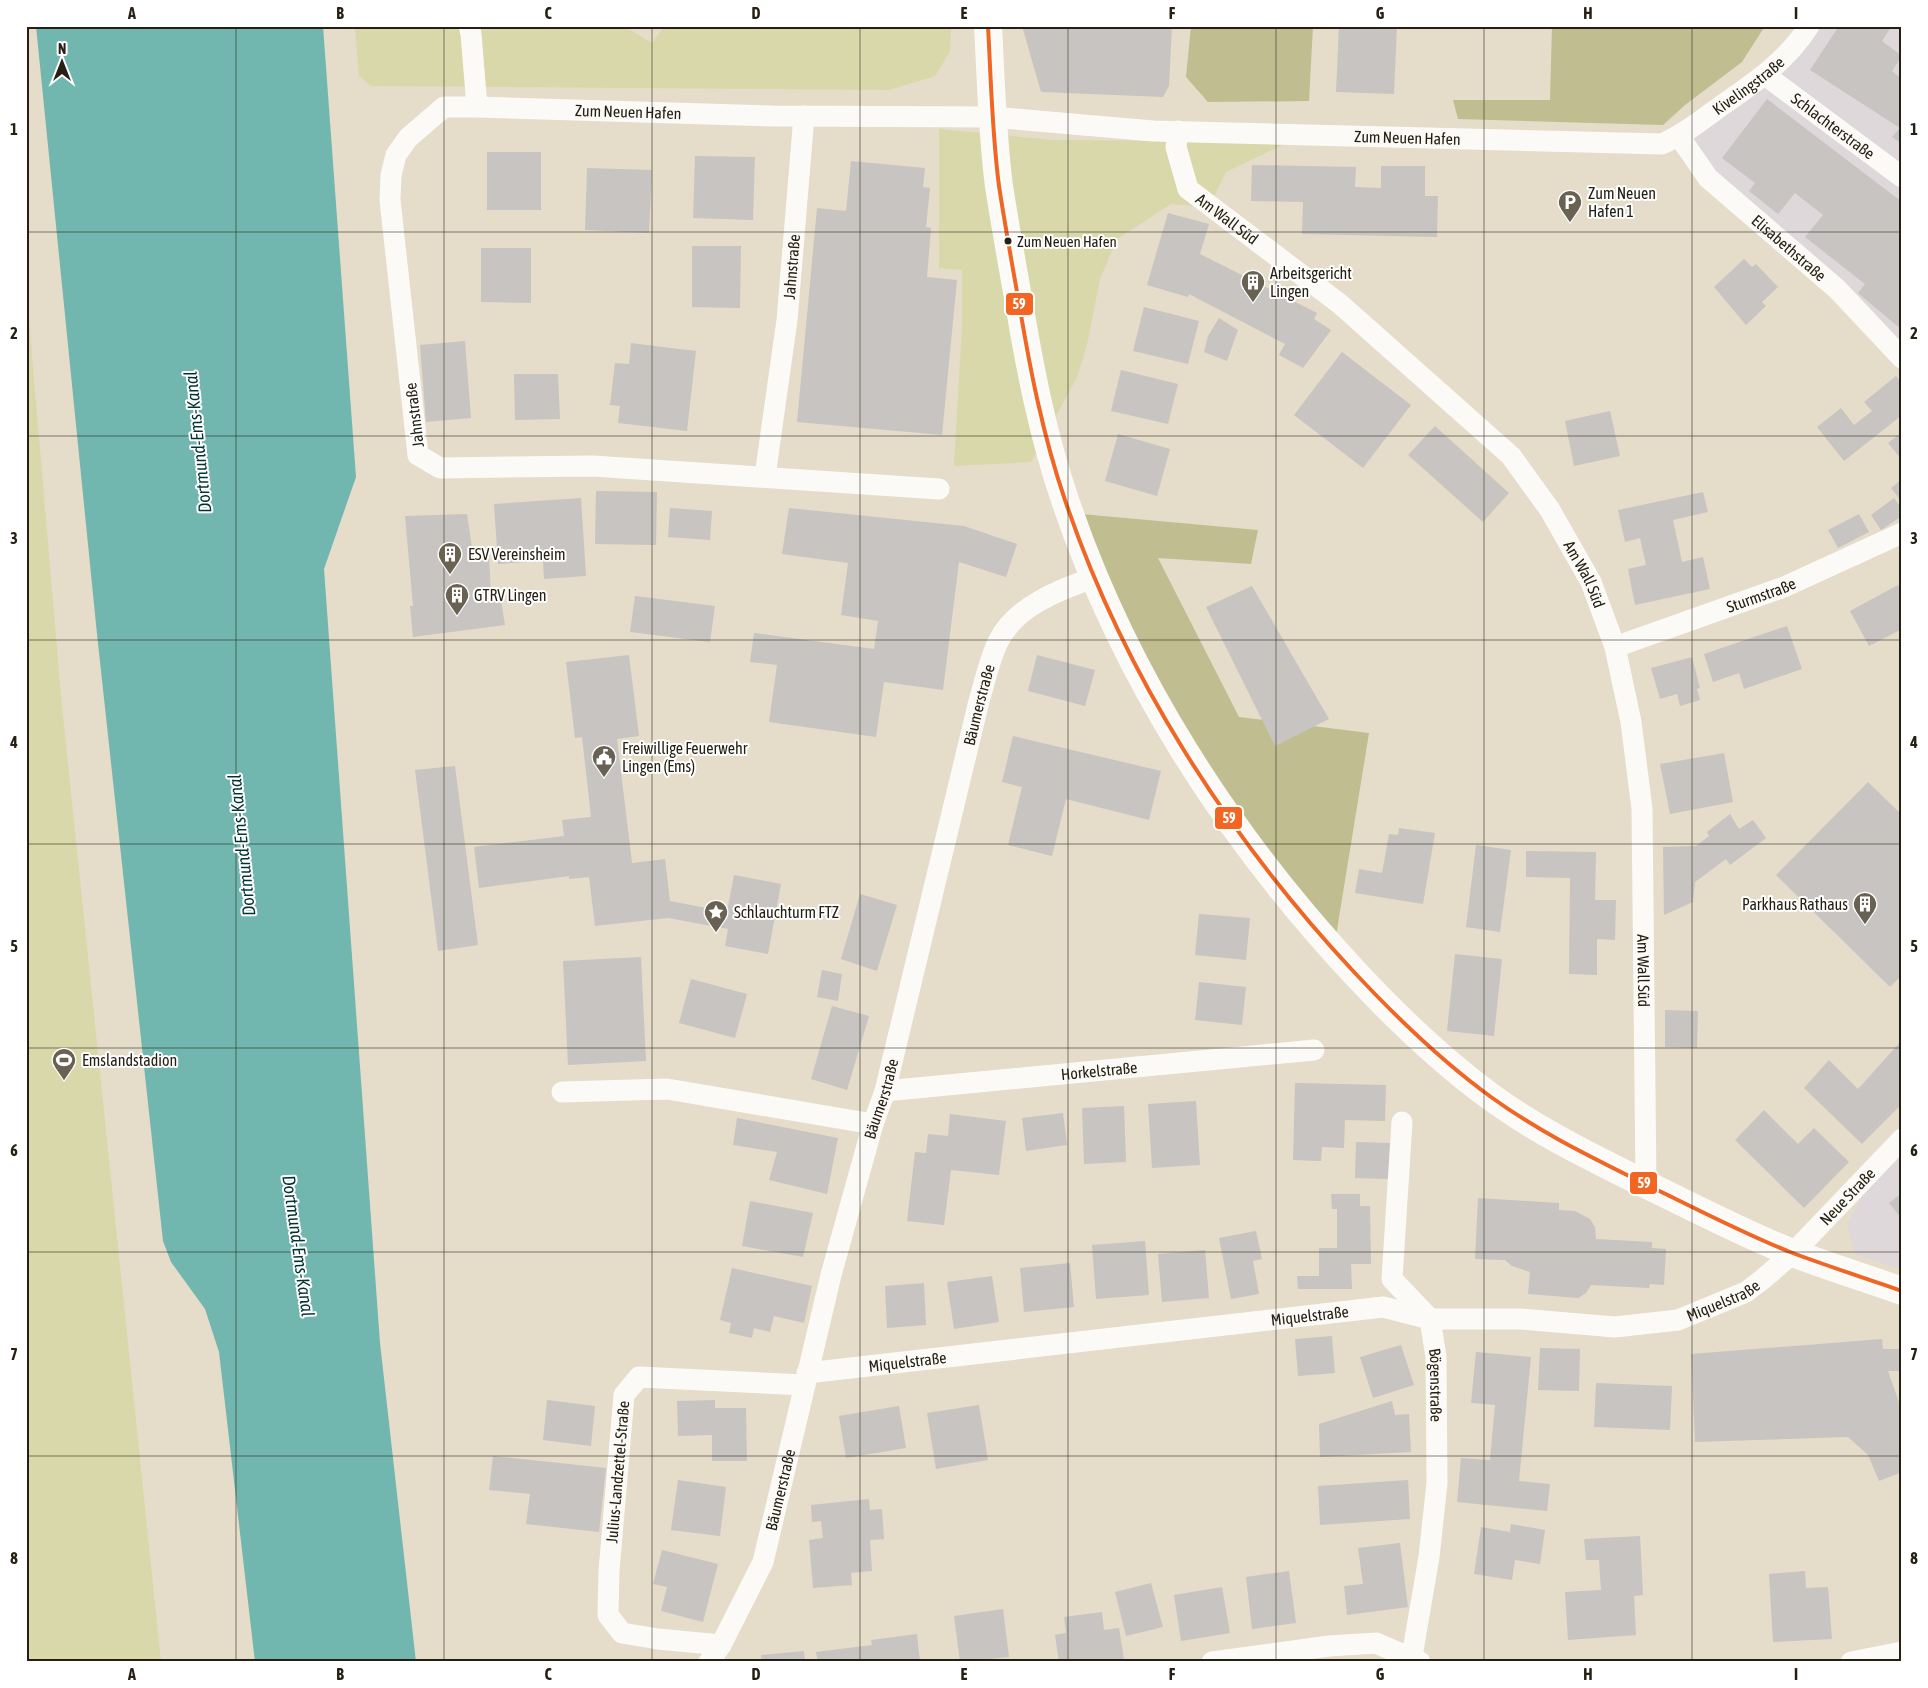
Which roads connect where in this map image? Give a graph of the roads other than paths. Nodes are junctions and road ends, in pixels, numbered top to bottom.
1 (468, 26) edge
2 (988, 26) edge
3 (1809, 26) edge
4 (1765, 75) junction
5 (444, 107) joint
6 (477, 107) junction
7 (804, 116) junction
8 (992, 117) junction
9 (1178, 131) junction
10 (1679, 136) junction
11 (1902, 177) edge
12 (1902, 358) edge
13 (766, 476) junction
14 (939, 489) dead end
15 (1902, 534) edge
16 (1096, 577) junction
17 (1615, 647) junction
18 (1314, 1050) dead end
19 (885, 1091) junction
20 (562, 1092) dead end
21 (1402, 1122) dead end
22 (873, 1124) junction
23 (1902, 1139) edge
24 (1646, 1184) junction
25 (1793, 1253) junction
26 (1902, 1291) edge
27 (1430, 1319) junction
28 (806, 1379) junction
29 (1902, 1652) edge
30 (715, 1654) edge
31 (1415, 1661) edge
32 (1212, 1662) edge
33 (1851, 1662) edge

1 - 6 street
2 - 8 main road
3 - 4 street, Kivelingstraße
4 - 10 street, Kivelingstraße
4 - 11 street, Schlachterstraße
5 - 6 street, Zum Neuen Hafen
5 - 13 street, Jahnstraße
6 - 7 street, Zum Neuen Hafen
7 - 8 street, Zum Neuen Hafen
7 - 13 street, Jahnstraße
8 - 9 street, Zum Neuen Hafen
8 - 16 main road
9 - 10 street, Zum Neuen Hafen
9 - 17 street, Am Wall Süd
10 - 12 street, Elisabethstraße
13 - 14 street, Jahnstraße
15 - 17 street, Sturmstraße
16 - 19 street, Bäumerstraße
16 - 24 main road
17 - 24 street, Am Wall Süd
18 - 19 street, Horkelstraße
19 - 22 street, Bäumerstraße
20 - 22 street
21 - 27 street
22 - 28 street, Bäumerstraße
23 - 25 street, Neue Straße
24 - 25 main road
25 - 26 main road
25 - 27 street, Miquelstraße
27 - 28 street, Miquelstraße
27 - 31 street, Bögenstraße
28 - 30 street, Bäumerstraße
28 - 30 street, Julius-Landzettel-Straße
29 - 33 street
31 - 32 street

